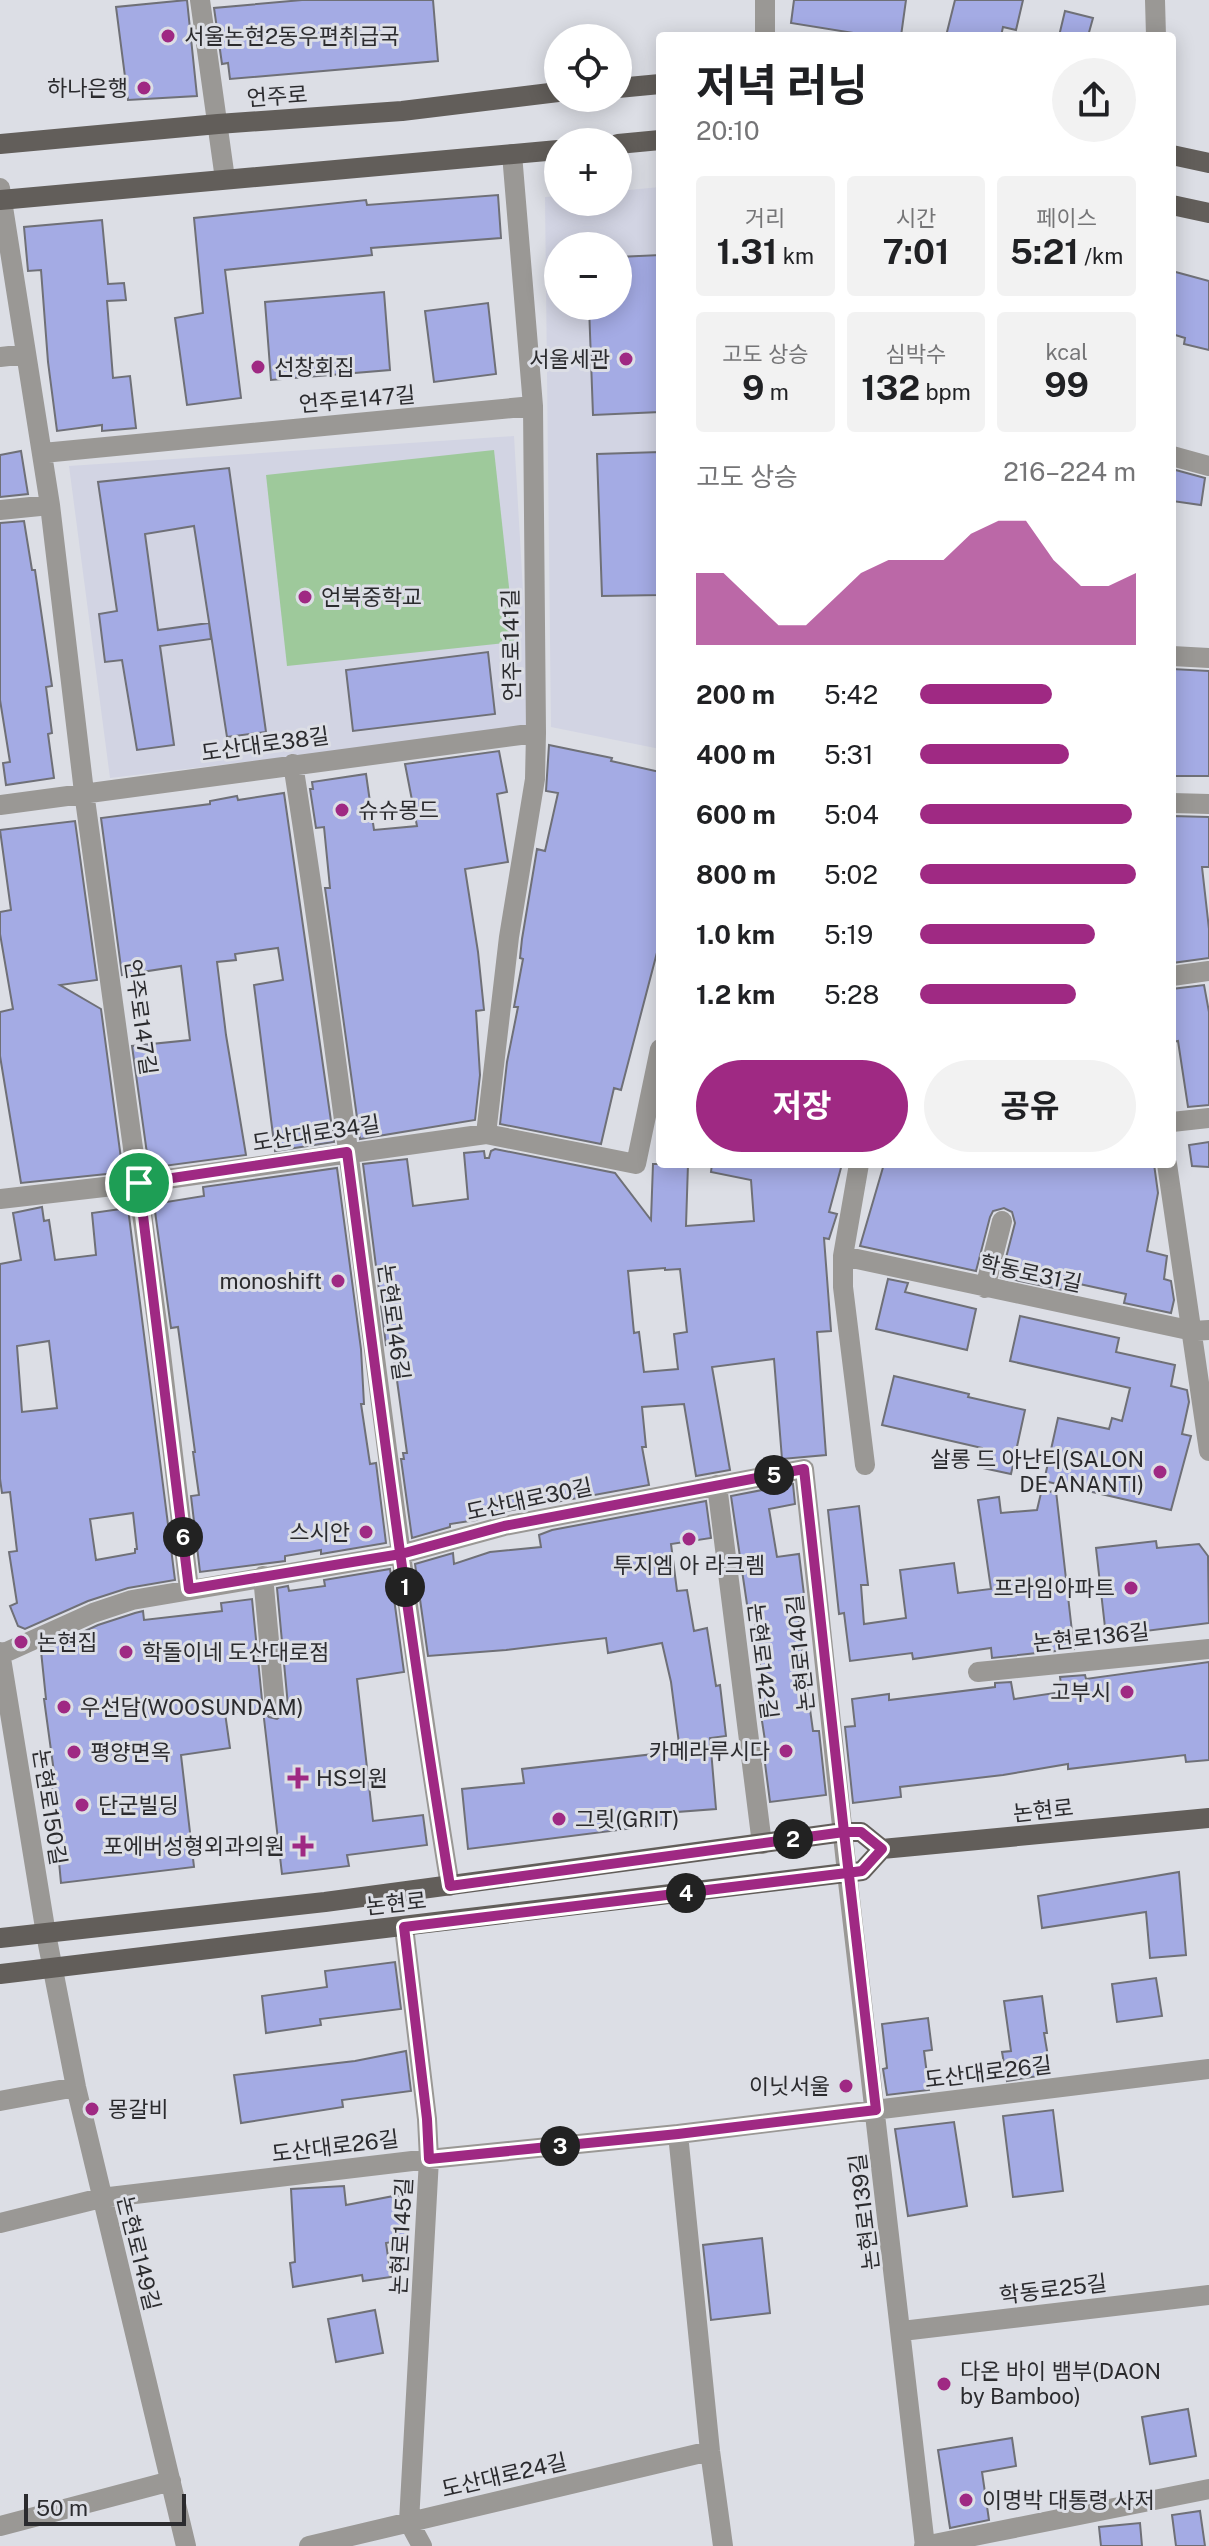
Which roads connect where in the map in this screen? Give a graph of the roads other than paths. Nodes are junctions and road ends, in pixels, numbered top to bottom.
1 (200, 0) edge
2 (765, 0) edge
3 (1155, 0) edge
4 (765, 32) edge
5 (1156, 32) edge
6 (656, 84) edge
7 (632, 87) edge
8 (544, 94) edge
9 (218, 124) junction
10 (656, 140) edge
11 (632, 143) edge
12 (0, 144) edge
13 (544, 151) edge
14 (512, 154) junction
15 (1176, 156) edge
16 (1209, 163) edge
17 (225, 179) junction
18 (1, 196) edge
19 (1176, 206) edge
20 (1209, 213) edge
21 (26, 354) junction
22 (0, 357) edge
23 (533, 406) junction
24 (43, 453) junction
25 (1176, 457) edge
26 (1209, 466) edge
27 (50, 505) junction
28 (0, 510) edge
29 (1176, 656) edge
30 (1209, 658) edge
31 (536, 733) junction
32 (293, 764) junction
33 (84, 792) junction
34 (1176, 803) edge
35 (1209, 804) edge
36 (0, 805) edge
37 (1209, 971) edge
38 (1176, 975) edge
39 (656, 1068) edge
40 (1209, 1118) edge
41 (1176, 1122) edge
42 (486, 1134) junction
43 (347, 1152) junction
44 (858, 1168) edge
45 (1168, 1168) edge
46 (139, 1183) junction
47 (0, 1199) edge
48 (1002, 1221) dead end
49 (843, 1256) junction
50 (985, 1288) junction
51 (1201, 1330) edge
52 (1209, 1451) edge
53 (865, 1465) dead end
54 (804, 1469) joint
55 (717, 1485) junction
56 (401, 1554) junction
57 (263, 1576) junction
58 (189, 1589) junction
59 (1209, 1649) edge
60 (0, 1653) edge
61 (978, 1672) dead end
62 (275, 1706) dead end
63 (1209, 1818) edge
64 (844, 1832) junction
65 (762, 1844) junction
66 (882, 1849) junction
67 (847, 1873) junction
68 (450, 1886) junction
69 (404, 1927) junction
70 (46, 1934) junction
71 (0, 1938) edge
72 (54, 1969) junction
73 (0, 1974) edge
74 (1209, 2069) edge
75 (76, 2087) junction
76 (0, 2101) edge
77 (876, 2110) junction
78 (678, 2134) junction
79 (429, 2159) junction
80 (101, 2198) junction
81 (0, 2223) edge
82 (1209, 2295) edge
83 (902, 2331) junction
84 (710, 2451) junction
85 (171, 2481) junction
86 (1209, 2489) edge
87 (409, 2522) junction
88 (0, 2526) edge
89 (186, 2546) edge
90 (309, 2546) edge
91 (422, 2546) edge
92 (723, 2546) edge
93 (925, 2546) edge

1 - 9 street
2 - 4 street
3 - 5 street
6 - 7 main road
8 - 9 main road, 언주로
9 - 12 main road, 언주로
9 - 17 street
10 - 11 main road
13 - 14 main road
14 - 17 main road
14 - 23 street, 언주로141길
15 - 16 main road
17 - 18 main road
18 - 21 street, 언주로147길
19 - 20 main road
21 - 22 street
21 - 24 street, 언주로147길
23 - 24 street, 언주로147길
23 - 31 street, 언주로141길
24 - 27 street, 언주로147길
25 - 26 street
27 - 28 street
27 - 33 street, 언주로147길
29 - 30 street
31 - 32 street, 도산대로38길
31 - 42 street, 언주로141길
32 - 33 street, 도산대로38길
32 - 43 street, 논현로146길
33 - 36 street, 도산대로38길
33 - 46 street, 언주로147길
34 - 35 street
37 - 38 street
39 - 42 street, 도산대로34길
40 - 41 street
42 - 43 street, 도산대로34길
43 - 46 street, 도산대로34길
43 - 56 street, 논현로146길
44 - 49 street
45 - 51 street
46 - 47 street, 도산대로34길
46 - 58 street, 언주로147길
48 - 50 street
49 - 50 street, 학동로31길
49 - 53 street
50 - 51 street, 학동로31길
51 - 52 street
54 - 55 street, 도산대로30길
54 - 64 street, 논현로140길
55 - 56 street, 도산대로30길
55 - 65 street, 논현로142길
56 - 57 street, 도산대로30길
56 - 68 street, 논현로146길
57 - 58 street, 도산대로30길
57 - 62 street
58 - 60 street, 도산대로30길
59 - 61 street, 논현로136길
60 - 70 street, 논현로150길
63 - 66 main road, 논현로
64 - 65 main road, 논현로
64 - 66 main road
64 - 67 street, 논현로140길
65 - 68 main road, 논현로
66 - 67 main road, 논현로
67 - 69 main road, 논현로
67 - 77 street, 논현로139길
68 - 70 main road, 논현로
69 - 72 main road, 논현로
69 - 79 street, 논현로145길
70 - 71 main road, 논현로
70 - 72 street, 논현로150길
72 - 73 main road, 논현로
72 - 75 street, 논현로149길
74 - 77 street, 도산대로26길
75 - 76 street
75 - 80 street, 논현로149길
77 - 78 street, 도산대로26길
77 - 83 street, 논현로139길
78 - 79 street, 도산대로26길
78 - 84 street
79 - 80 street, 도산대로26길
79 - 87 street, 논현로145길
80 - 81 street, 도산대로26길
80 - 85 street, 논현로149길
82 - 83 street, 학동로25길
83 - 93 street, 논현로139길
84 - 87 street, 도산대로24길
84 - 92 street
85 - 88 street
85 - 89 street, 논현로149길
86 - 93 street
87 - 90 street, 도산대로24길
87 - 91 street

